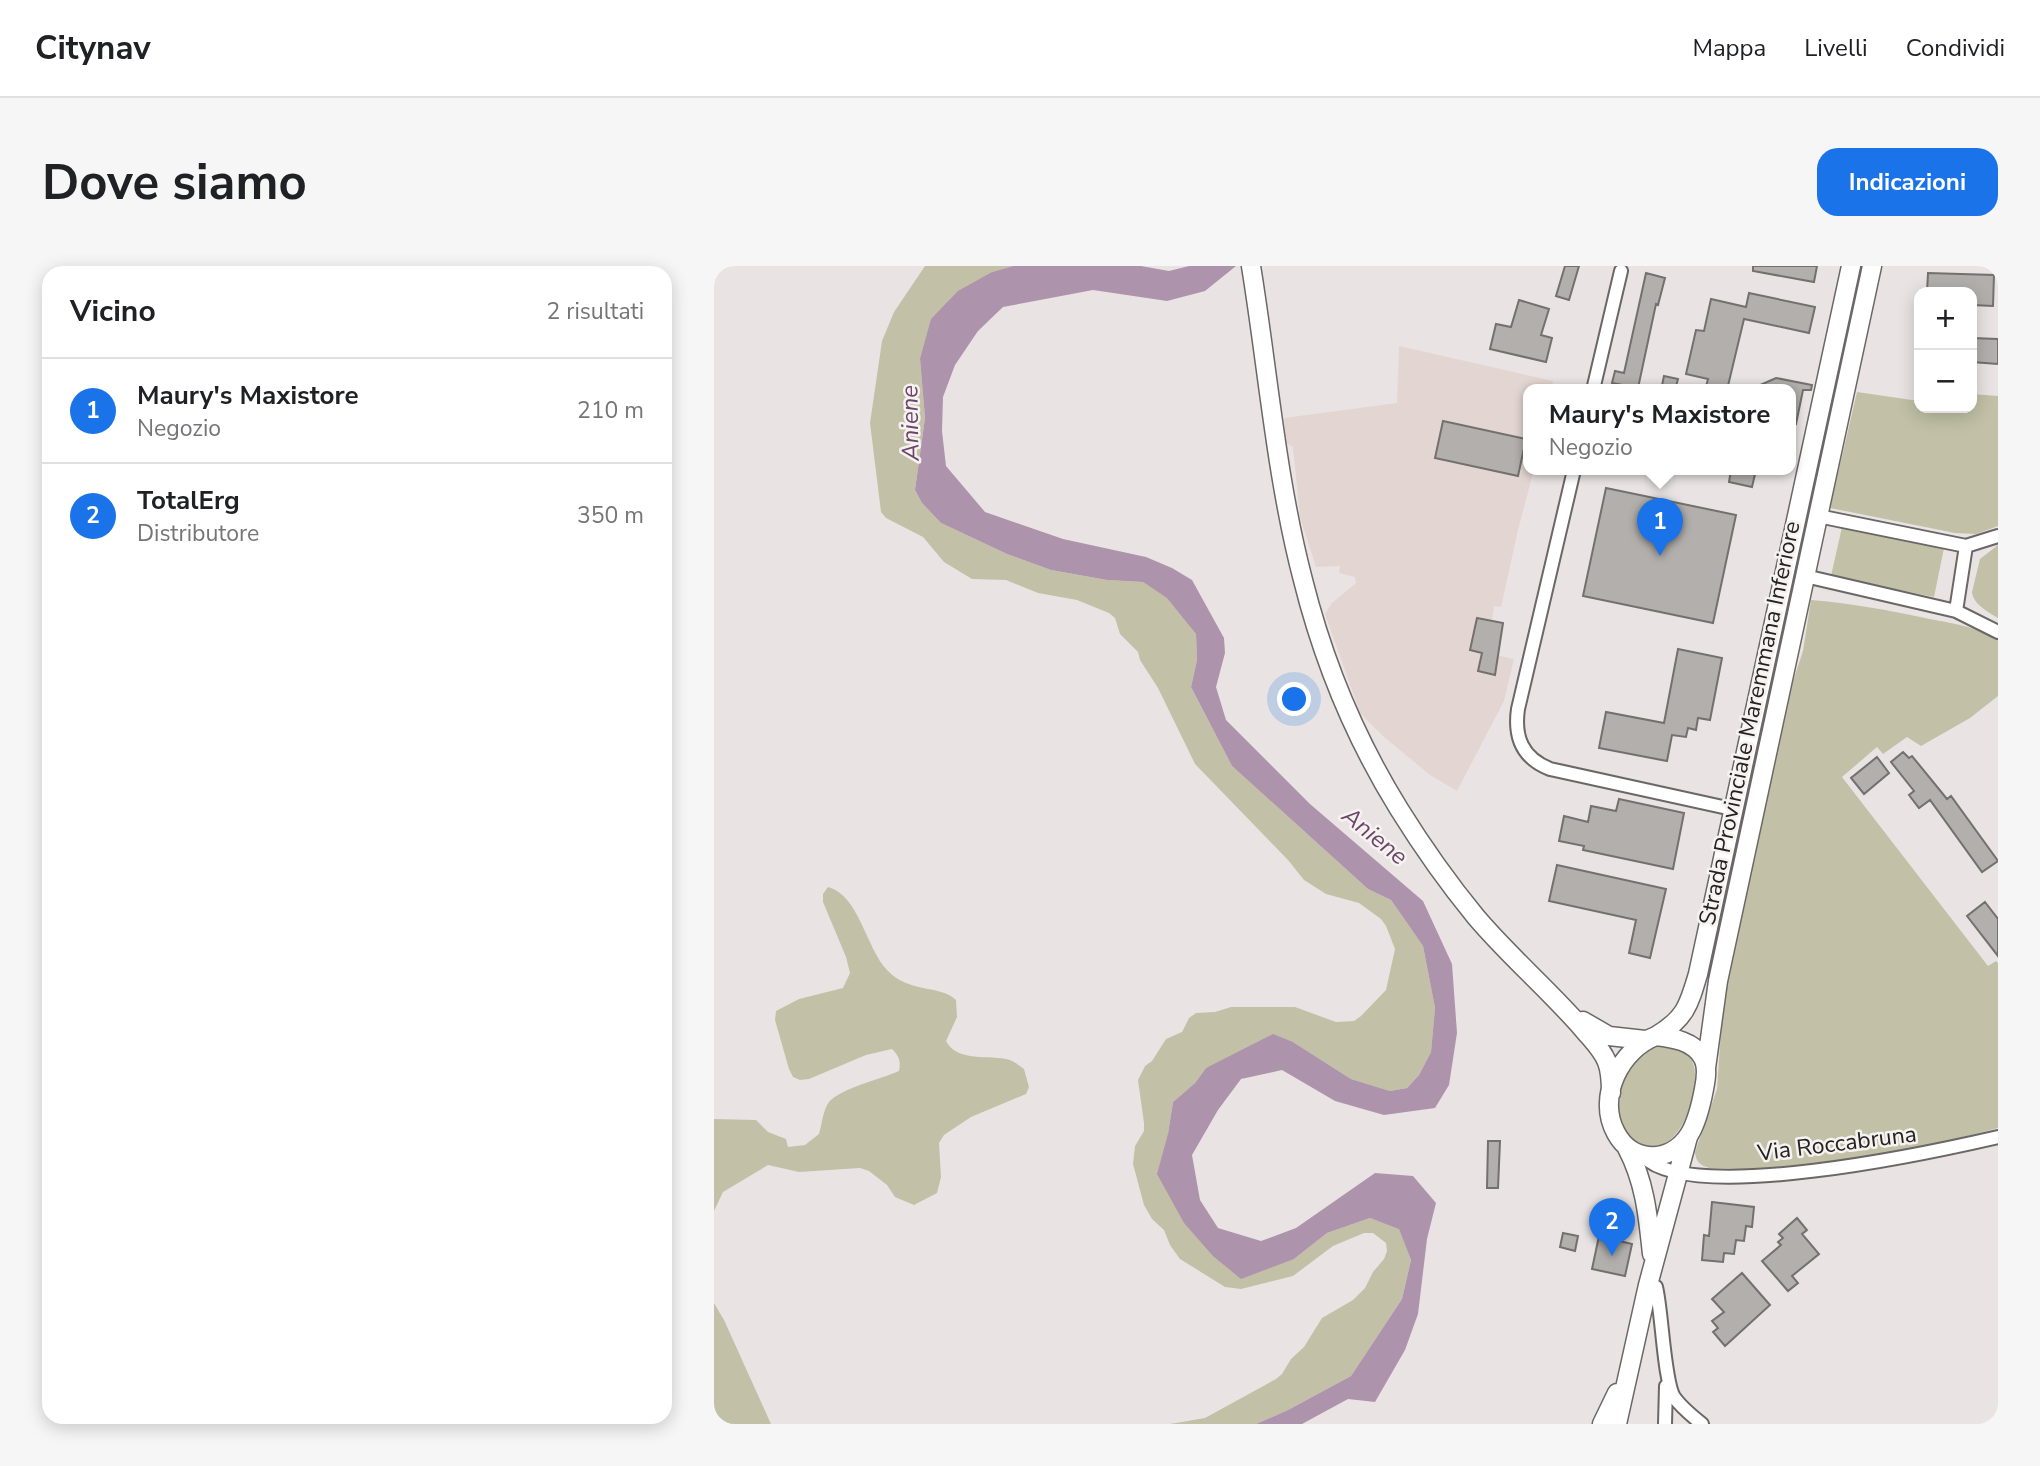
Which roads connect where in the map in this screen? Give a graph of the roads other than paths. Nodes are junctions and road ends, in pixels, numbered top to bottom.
1 (1251, 266) edge
2 (1852, 266) edge
3 (1872, 266) edge
4 (1620, 271) dead end
5 (1594, 384) edge
6 (1573, 475) edge
7 (1818, 516) junction
8 (1998, 536) edge
9 (1966, 546) junction
10 (1805, 576) junction
11 (1956, 611) junction
12 (1998, 632) edge
13 (1732, 809) junction
14 (1566, 1009) junction
15 (1651, 1038) junction
16 (1706, 1068) junction
17 (1611, 1093) junction
18 (1688, 1137) junction
19 (1998, 1137) edge
20 (1627, 1148) junction
21 (1644, 1157) junction
22 (1679, 1173) junction
23 (1653, 1265) junction
24 (1648, 1285) junction
25 (1629, 1368) junction
26 (1667, 1372) junction
27 (1602, 1424) edge
28 (1617, 1424) edge
29 (1665, 1424) edge
30 (1702, 1424) edge

1 - 14 main road
2 - 13 main road, Strada Provinciale Maremmana Inferiore
3 - 7 main road, Strada Provinciale Maremmana Inferiore
4 - 5 street
6 - 13 street
7 - 9 street
7 - 10 main road, Strada Provinciale Maremmana Inferiore
8 - 9 street
9 - 11 street
10 - 11 street
10 - 16 main road, Strada Provinciale Maremmana Inferiore
11 - 12 street
13 - 15 main road, Strada Provinciale Maremmana Inferiore
14 - 15 main road
14 - 17 main road
15 - 16 main road
15 - 17 main road
16 - 18 main road
17 - 20 main road
18 - 21 main road
18 - 22 main road
19 - 22 street, Via Roccabruna
20 - 21 main road
20 - 23 main road
21 - 22 street
22 - 23 main road
23 - 24 main road
24 - 25 main road
24 - 26 street
25 - 27 main road
25 - 28 main road
26 - 29 street
26 - 30 street

